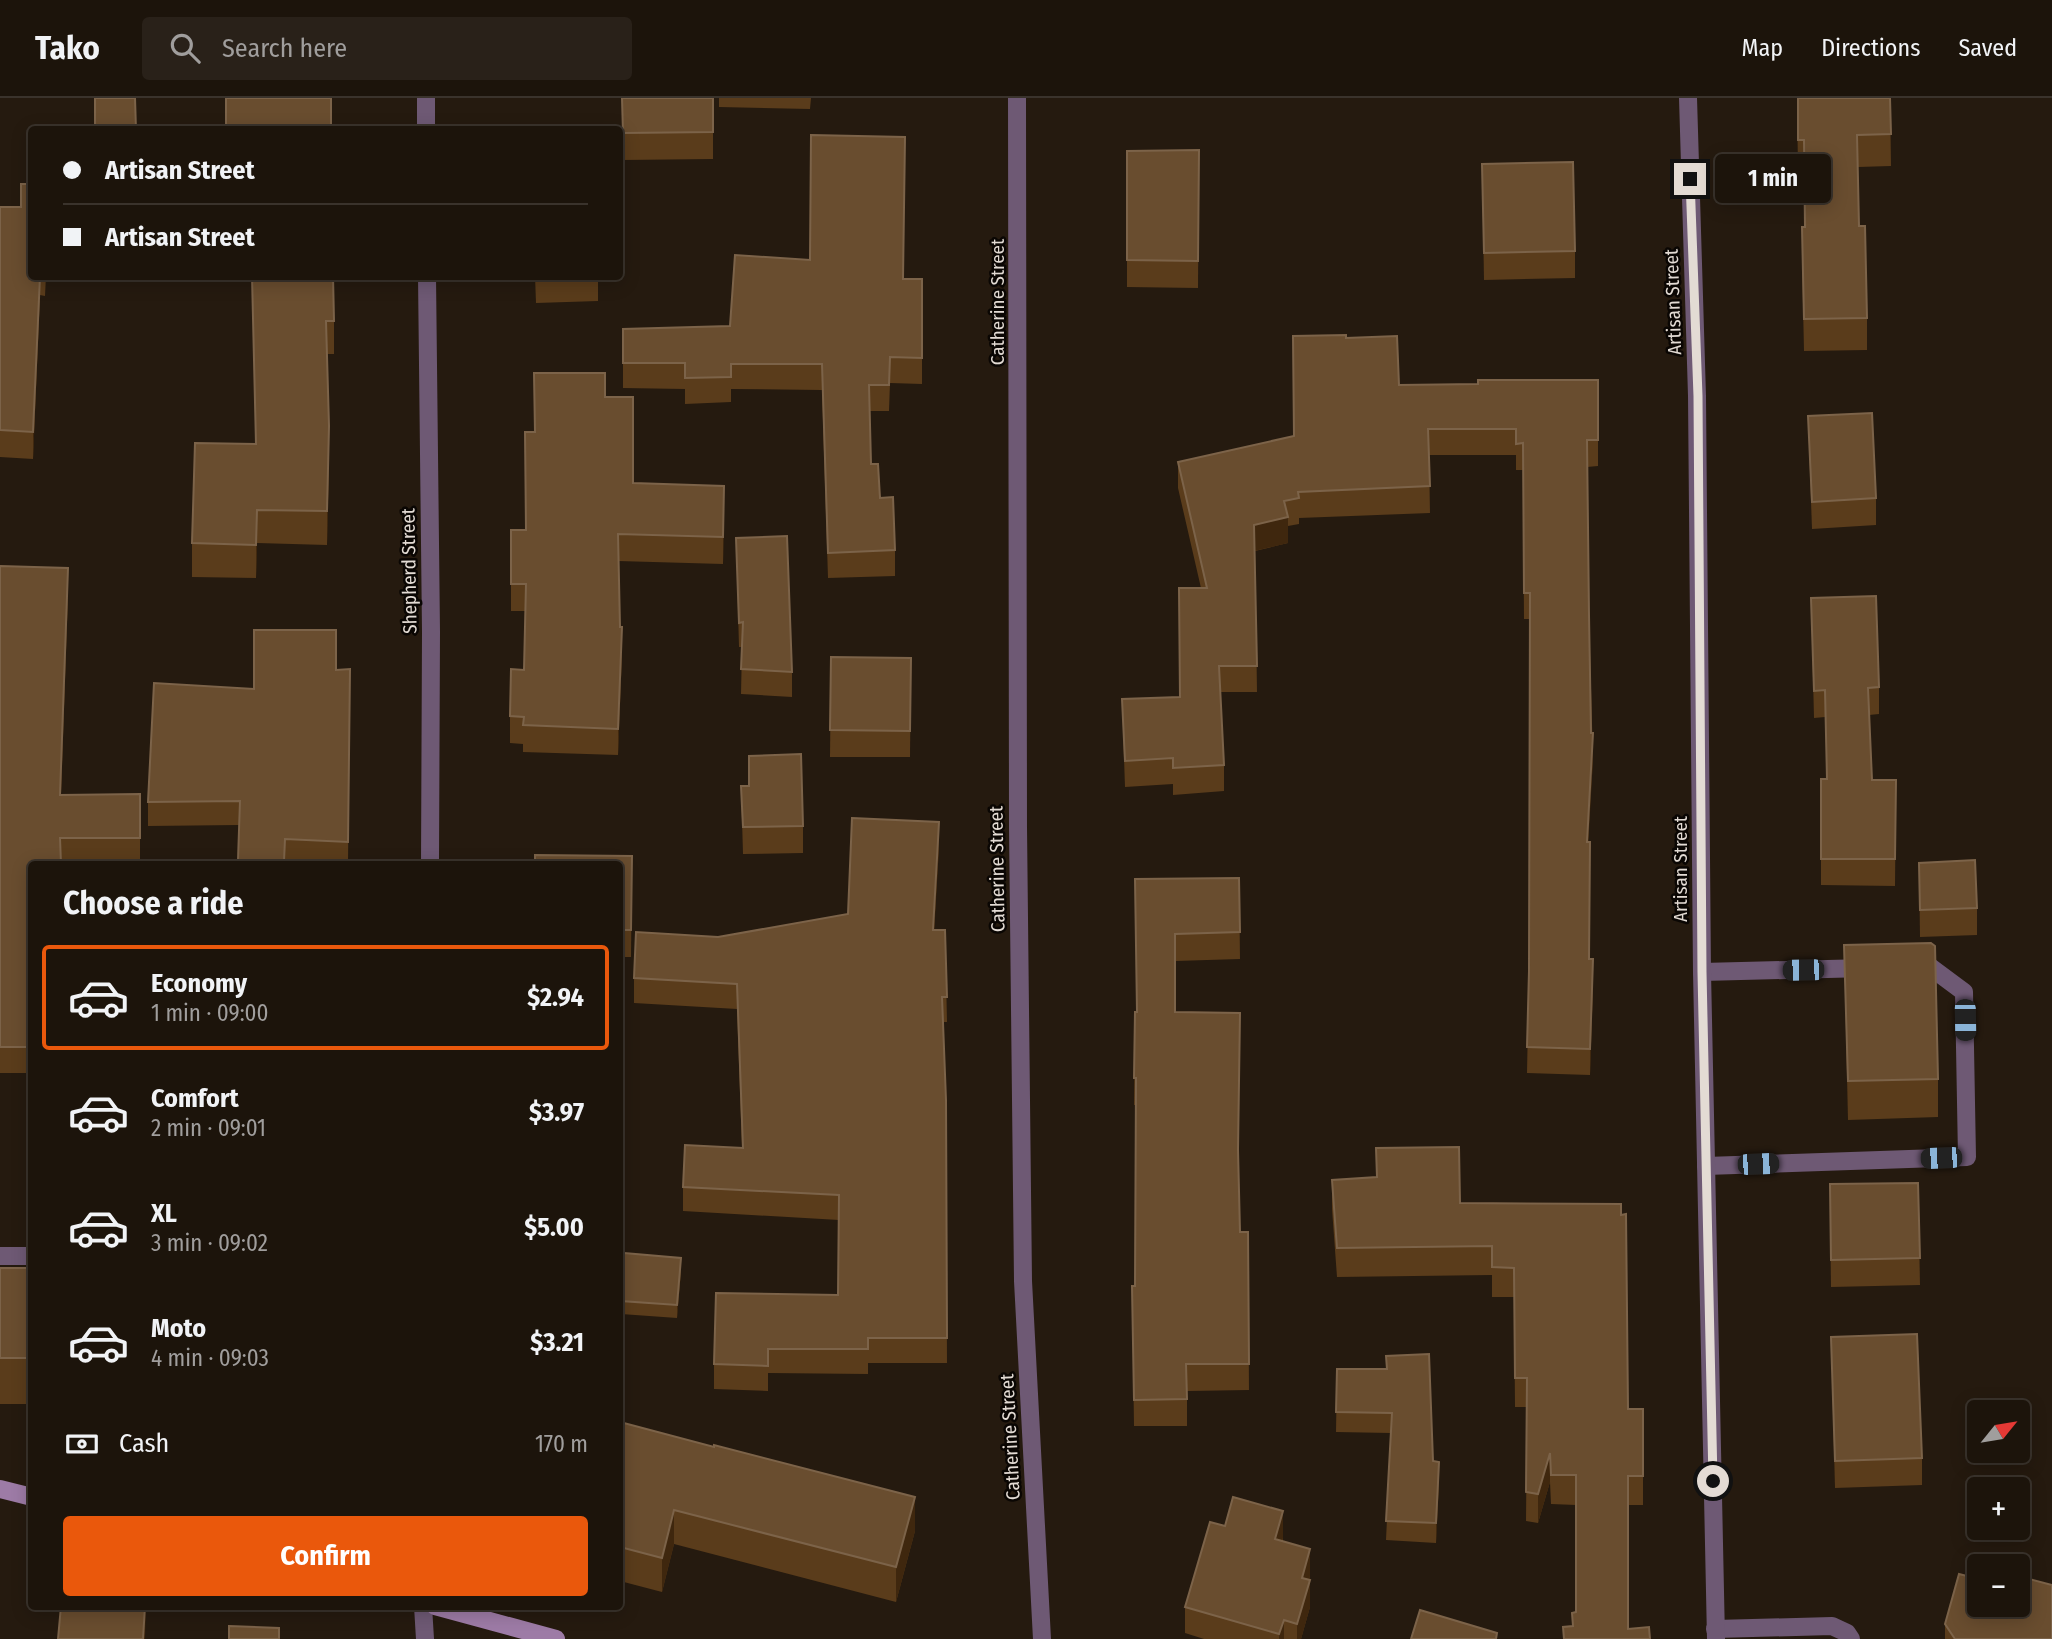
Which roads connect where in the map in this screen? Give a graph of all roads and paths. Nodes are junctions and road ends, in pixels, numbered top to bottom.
1 (426, 98) edge
2 (1017, 98) edge
3 (1688, 98) edge
4 (426, 126) edge
5 (428, 280) edge
6 (430, 861) edge
7 (1702, 972) junction
8 (1706, 1166) junction
9 (0, 1256) edge
10 (28, 1256) edge
11 (0, 1489) edge
12 (28, 1496) edge
13 (423, 1610) edge
14 (450, 1610) edge
15 (1716, 1634) edge
16 (425, 1639) edge
17 (556, 1639) edge
18 (1042, 1639) edge
19 (1851, 1639) edge

1 - 4 street
2 - 18 street, Catherine Street
3 - 7 street, Artisan Street
5 - 6 street, Shepherd Street
7 - 8 street, Artisan Street
7 - 8 street
8 - 15 street, Artisan Street
9 - 10 street
11 - 12 main road
13 - 16 street
14 - 17 main road
15 - 19 street

